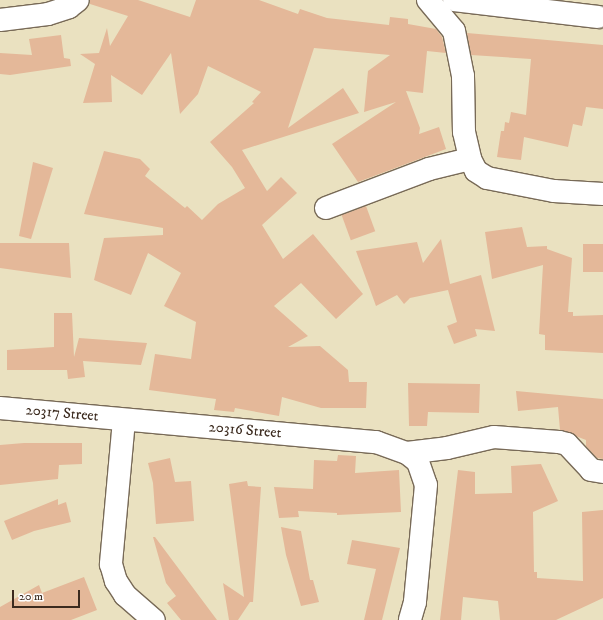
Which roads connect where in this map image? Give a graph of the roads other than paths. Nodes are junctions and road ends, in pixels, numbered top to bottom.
1 (78, 0) edge
2 (428, 0) edge
3 (462, 0) edge
4 (601, 13) edge
5 (0, 20) edge
6 (470, 159) junction
7 (603, 194) edge
8 (326, 208) dead end
9 (0, 408) edge
10 (124, 420) junction
11 (407, 453) junction
12 (603, 472) edge
13 (154, 620) edge
14 (410, 620) edge

1 - 5 street
2 - 6 street
3 - 4 street
6 - 7 street
6 - 8 street
9 - 10 street, 20317 Street
10 - 11 street, 20316 Street
10 - 13 street
11 - 12 street
11 - 14 street, 20316 Street

